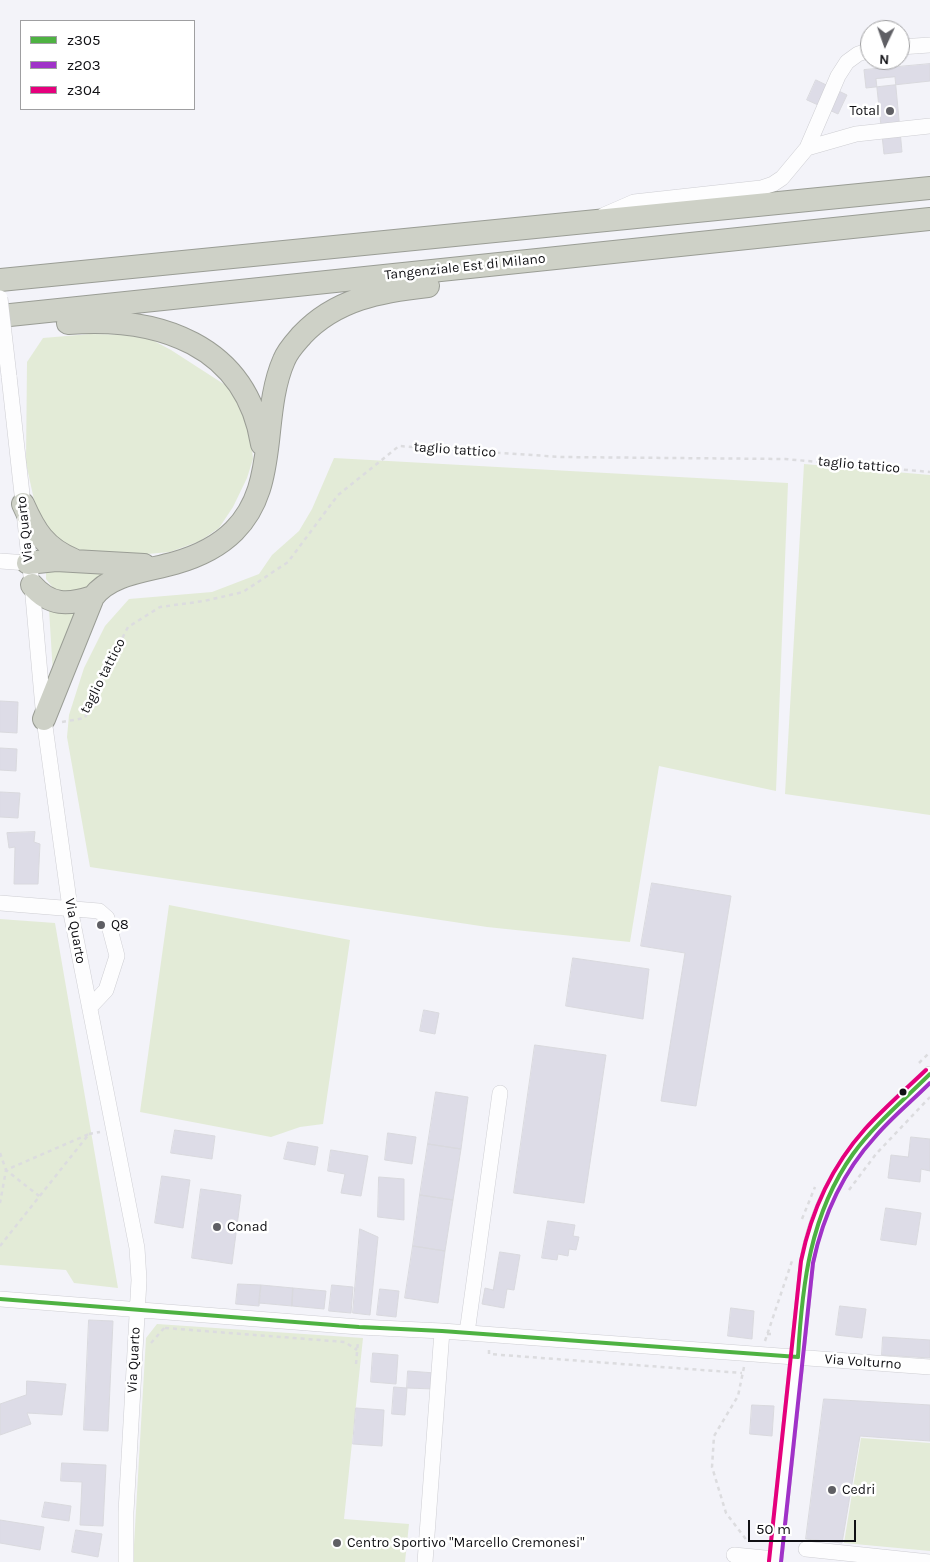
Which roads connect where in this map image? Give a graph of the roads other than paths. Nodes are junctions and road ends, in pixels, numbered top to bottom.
1 (930, 44) edge
2 (910, 46) edge
3 (860, 53) edge
4 (930, 126) edge
5 (807, 148) junction
6 (930, 188) edge
7 (930, 219) edge
8 (588, 222) junction
9 (621, 250) junction
10 (0, 275) edge
11 (28, 277) junction
12 (0, 280) edge
13 (0, 298) edge
14 (0, 316) edge
15 (0, 329) edge
16 (264, 469) junction
17 (23, 504) junction
18 (0, 561) edge
19 (79, 562) junction
20 (28, 563) junction
21 (165, 566) junction
22 (32, 585) junction
23 (93, 597) junction
24 (45, 724) junction
25 (0, 903) edge
26 (70, 908) junction
27 (90, 1007) junction
28 (930, 1074) edge
29 (500, 1093) dead end
30 (0, 1299) edge
31 (137, 1309) junction
32 (442, 1331) junction
33 (467, 1333) junction
34 (798, 1357) junction
35 (930, 1367) edge
36 (806, 1549) dead end
37 (734, 1555) dead end
38 (775, 1560) edge
39 (126, 1562) edge
40 (425, 1562) edge
41 (929, 1562) edge

1 - 2 street
3 - 5 street
4 - 5 street
5 - 8 street
6 - 8 highway
7 - 9 highway, Tangenziale Est di Milano
8 - 11 highway
9 - 14 highway, Tangenziale Est di Milano
9 - 16 highway
10 - 11 highway
11 - 12 highway
13 - 17 street, Via Quarto, bridge
15 - 16 highway
16 - 21 highway
17 - 19 highway
17 - 20 street, Via Quarto
18 - 20 street
19 - 20 highway
19 - 21 highway
20 - 22 street, Via Quarto
21 - 23 highway
22 - 23 highway
22 - 24 street, Via Quarto
23 - 24 highway
24 - 26 street, Via Quarto
25 - 26 street
26 - 27 street, Via Quarto
26 - 27 street
27 - 31 street, Via Quarto
28 - 34 street
29 - 33 street
30 - 31 street, Via Volturno
31 - 32 street, Via Volturno
31 - 39 street, Via Quarto
32 - 33 street, Via Volturno
32 - 40 street
33 - 34 street, Via Volturno
34 - 35 street, Via Volturno
34 - 38 street
36 - 41 street
37 - 38 street

